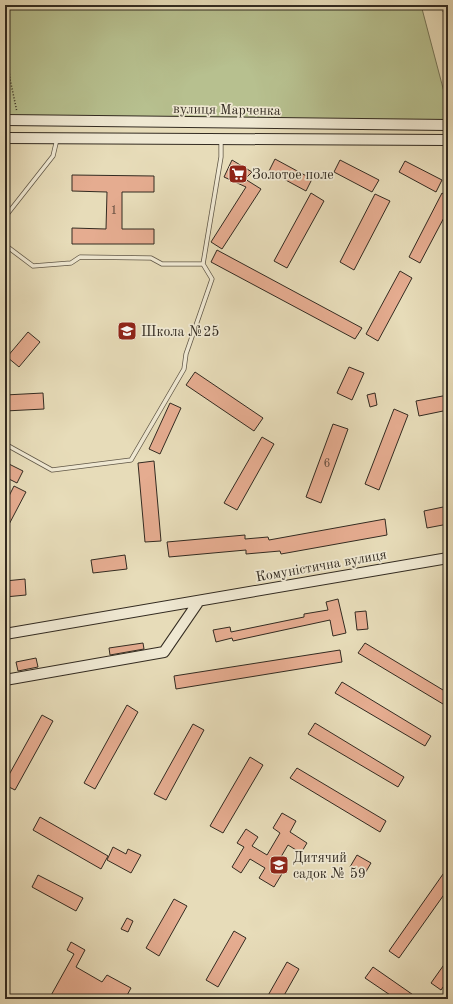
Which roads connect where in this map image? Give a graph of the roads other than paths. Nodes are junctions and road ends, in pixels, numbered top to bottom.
1 (5, 120) edge
2 (448, 125) edge
3 (5, 138) edge
4 (57, 138) junction
5 (221, 139) junction
6 (448, 140) edge
7 (5, 218) edge
8 (5, 245) edge
9 (203, 264) junction
10 (5, 444) edge
11 (448, 558) edge
12 (199, 601) junction
13 (5, 634) edge
14 (5, 680) edge

1 - 2 street, вулиця Марченка
3 - 4 street, вулиця Марченка
4 - 5 street, вулиця Марченка
4 - 7 lane
5 - 6 street, вулиця Марченка
5 - 9 lane
8 - 9 lane
9 - 10 lane
11 - 12 street, Комуністична вулиця
12 - 13 street, Комуністична вулиця
12 - 14 street

